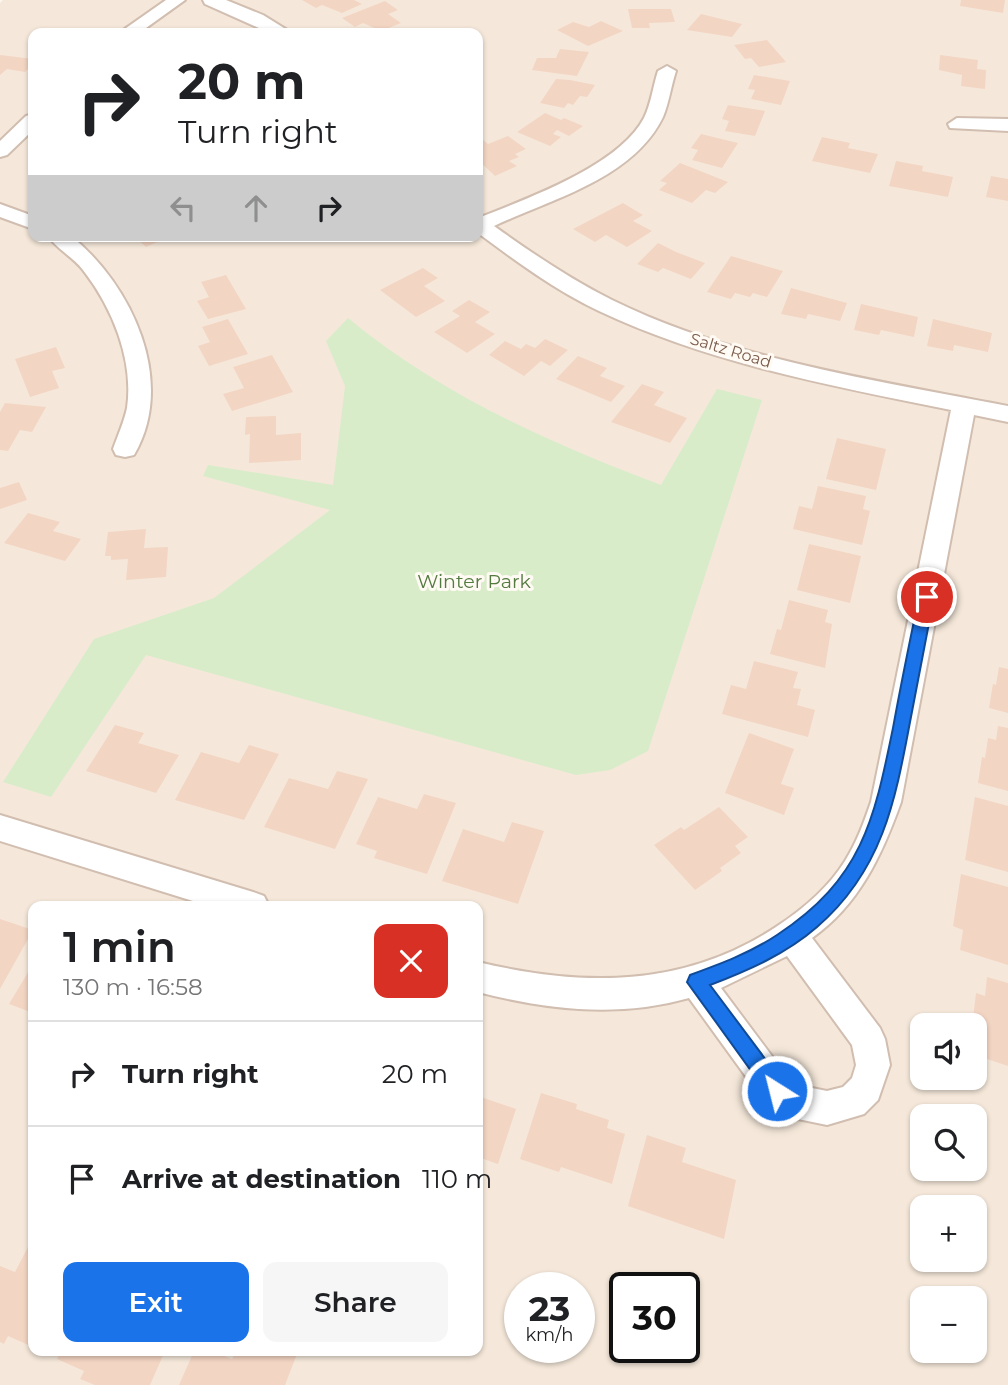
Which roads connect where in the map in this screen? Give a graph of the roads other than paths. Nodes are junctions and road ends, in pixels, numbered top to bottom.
1 (177, 0) edge
2 (211, 0) edge
3 (135, 28) edge
4 (273, 28) edge
5 (667, 71) dead end
6 (957, 124) dead end
7 (28, 125) edge
8 (1008, 125) edge
9 (0, 151) edge
10 (0, 211) edge
11 (28, 221) edge
12 (483, 223) edge
13 (483, 228) edge
14 (65, 242) edge
15 (964, 405) junction
16 (1008, 414) edge
17 (125, 449) dead end
18 (0, 828) edge
19 (237, 901) edge
20 (791, 936) junction
21 (483, 978) edge
22 (696, 982) junction

1 - 3 street
2 - 4 street
5 - 12 street
6 - 8 street
7 - 9 street
10 - 11 street
13 - 15 street, Saltz Road
14 - 17 street
15 - 16 street, Saltz Road
15 - 20 street
18 - 19 street
20 - 22 street
20 - 22 street
21 - 22 street

